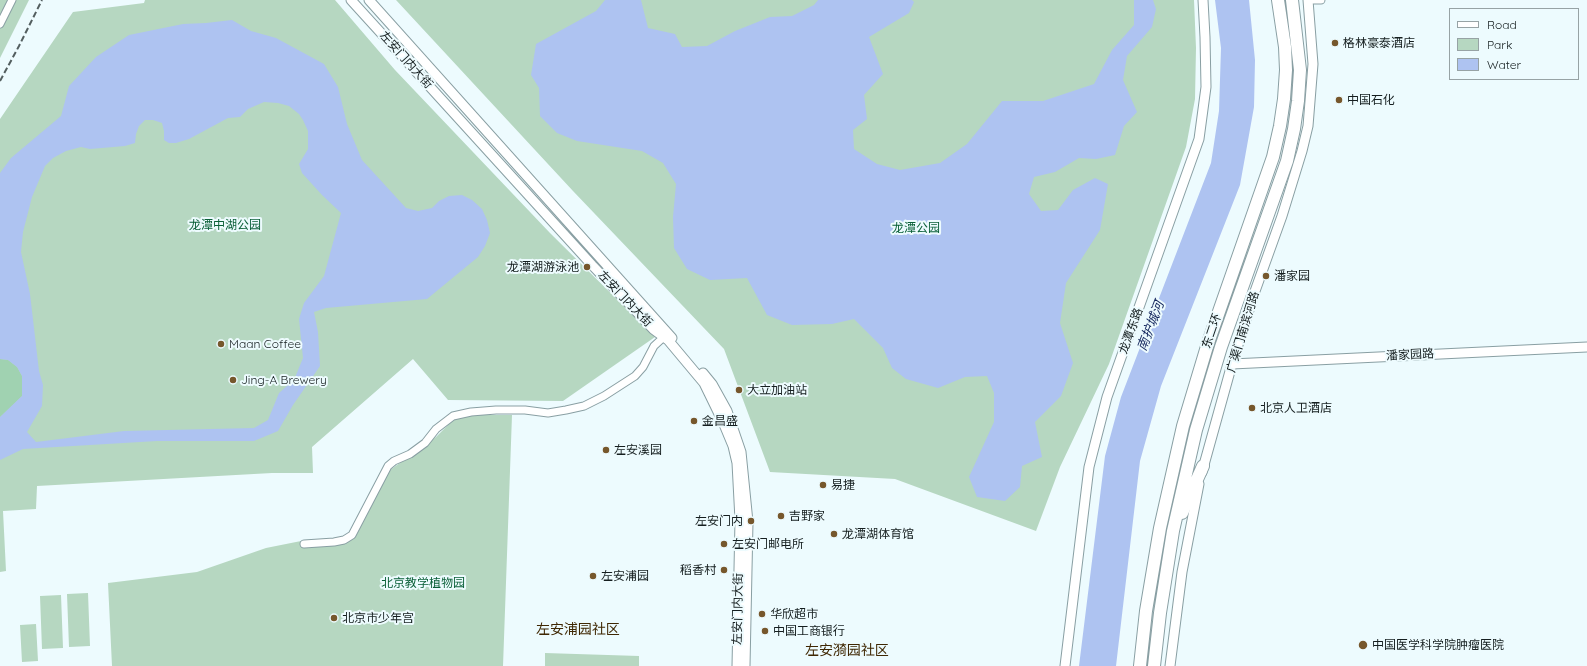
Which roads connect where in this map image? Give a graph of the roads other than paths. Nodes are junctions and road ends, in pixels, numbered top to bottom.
1 (12, 0) edge
2 (351, 0) edge
3 (369, 0) edge
4 (1203, 0) edge
5 (1278, 0) edge
6 (1292, 0) edge
7 (1308, 0) edge
8 (1320, 0) edge
9 (0, 24) edge
10 (666, 335) junction
11 (1587, 346) edge
12 (1232, 364) junction
13 (1203, 466) junction
14 (1174, 531) junction
15 (304, 544) dead end
16 (737, 666) edge
17 (745, 666) edge
18 (1065, 666) edge
19 (1140, 666) edge
20 (1154, 666) edge
21 (1170, 666) edge

1 - 9 street
2 - 10 street, 左安门内大街
3 - 10 street, 左安门内大街
4 - 18 street, 龙潭东路
5 - 19 highway, 东二环
6 - 14 highway, 东二环
7 - 8 street
7 - 12 street, 广渠门南滨河路
10 - 15 street
10 - 16 street, 左安门内大街
10 - 17 street, 左安门内大街
11 - 12 street, 潘家园路
12 - 13 street, 广渠门南滨河路
13 - 14 highway
13 - 21 street, 广渠门南滨河路
14 - 20 highway, 东二环

